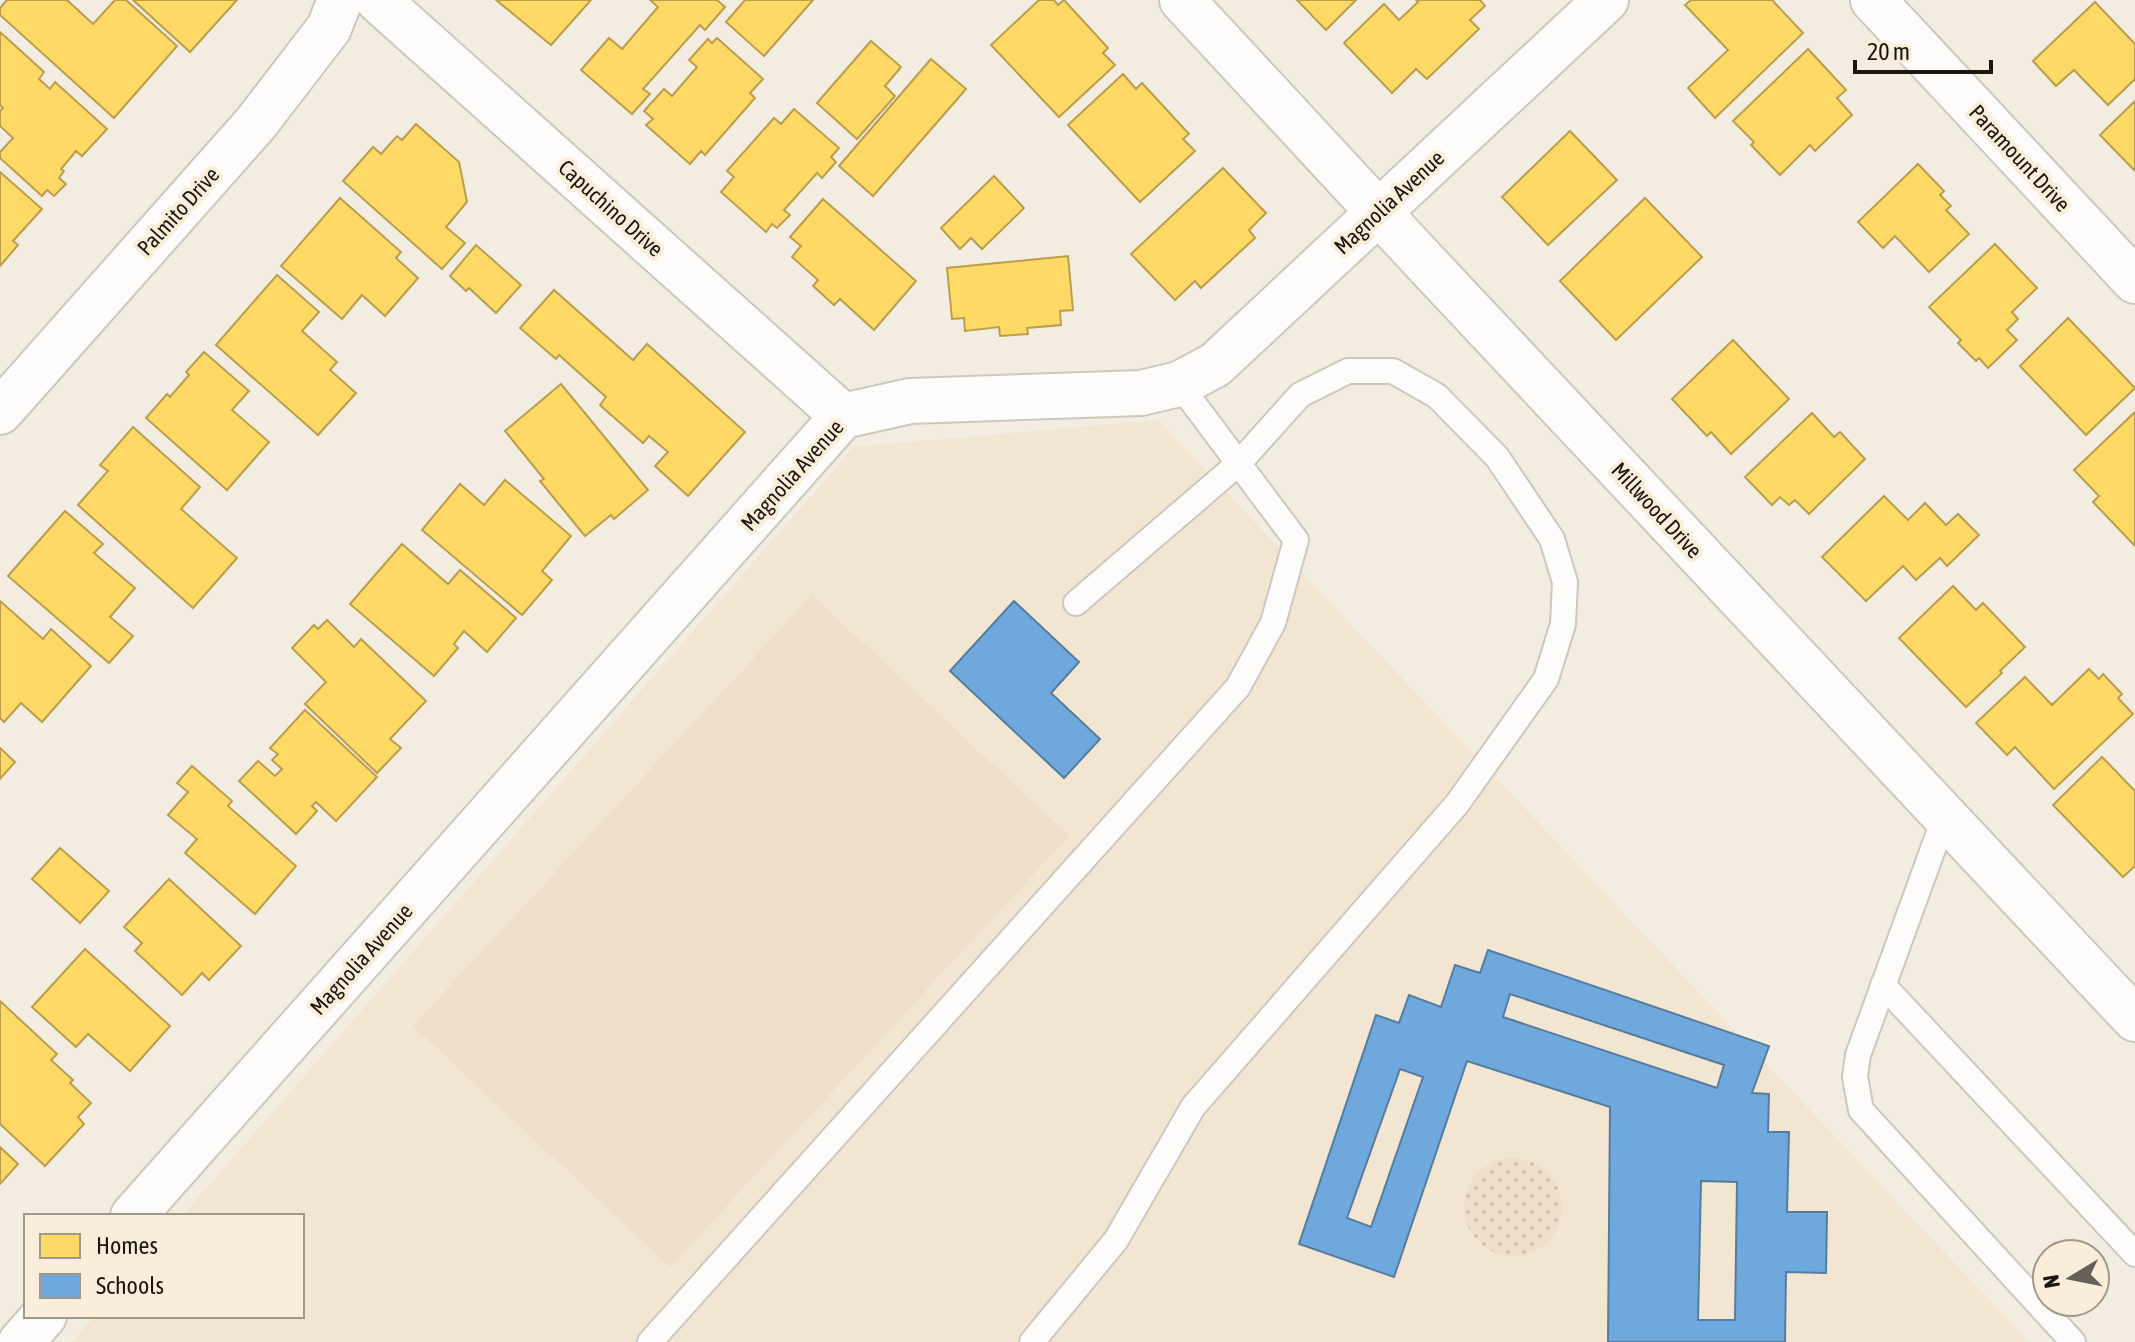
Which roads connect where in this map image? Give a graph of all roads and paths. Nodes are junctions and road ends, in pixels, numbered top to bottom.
1 (340, 0) edge
2 (378, 0) edge
3 (1182, 0) edge
4 (1606, 0) edge
5 (1873, 0) edge
6 (1378, 213) junction
7 (2135, 281) edge
8 (1179, 384) junction
9 (0, 412) edge
10 (843, 416) junction
11 (1239, 463) junction
12 (1076, 603) dead end
13 (1945, 816) junction
14 (1883, 985) junction
15 (2135, 1019) edge
16 (135, 1214) edge
17 (2135, 1254) edge
18 (42, 1318) edge
19 (21, 1342) edge
20 (650, 1342) edge
21 (1032, 1342) edge
22 (2073, 1342) edge

1 - 9 street, Palmito Drive
2 - 10 street, Capuchino Drive
3 - 6 street, Millwood Drive
4 - 6 street, Magnolia Avenue
5 - 7 street, Paramount Drive
6 - 8 street, Magnolia Avenue
6 - 13 street, Millwood Drive
8 - 10 street, Magnolia Avenue
8 - 11 lane
10 - 16 street, Magnolia Avenue
11 - 12 lane
11 - 20 lane
11 - 21 lane
13 - 14 lane
13 - 15 street, Millwood Drive
14 - 17 lane
14 - 22 lane
18 - 19 street

